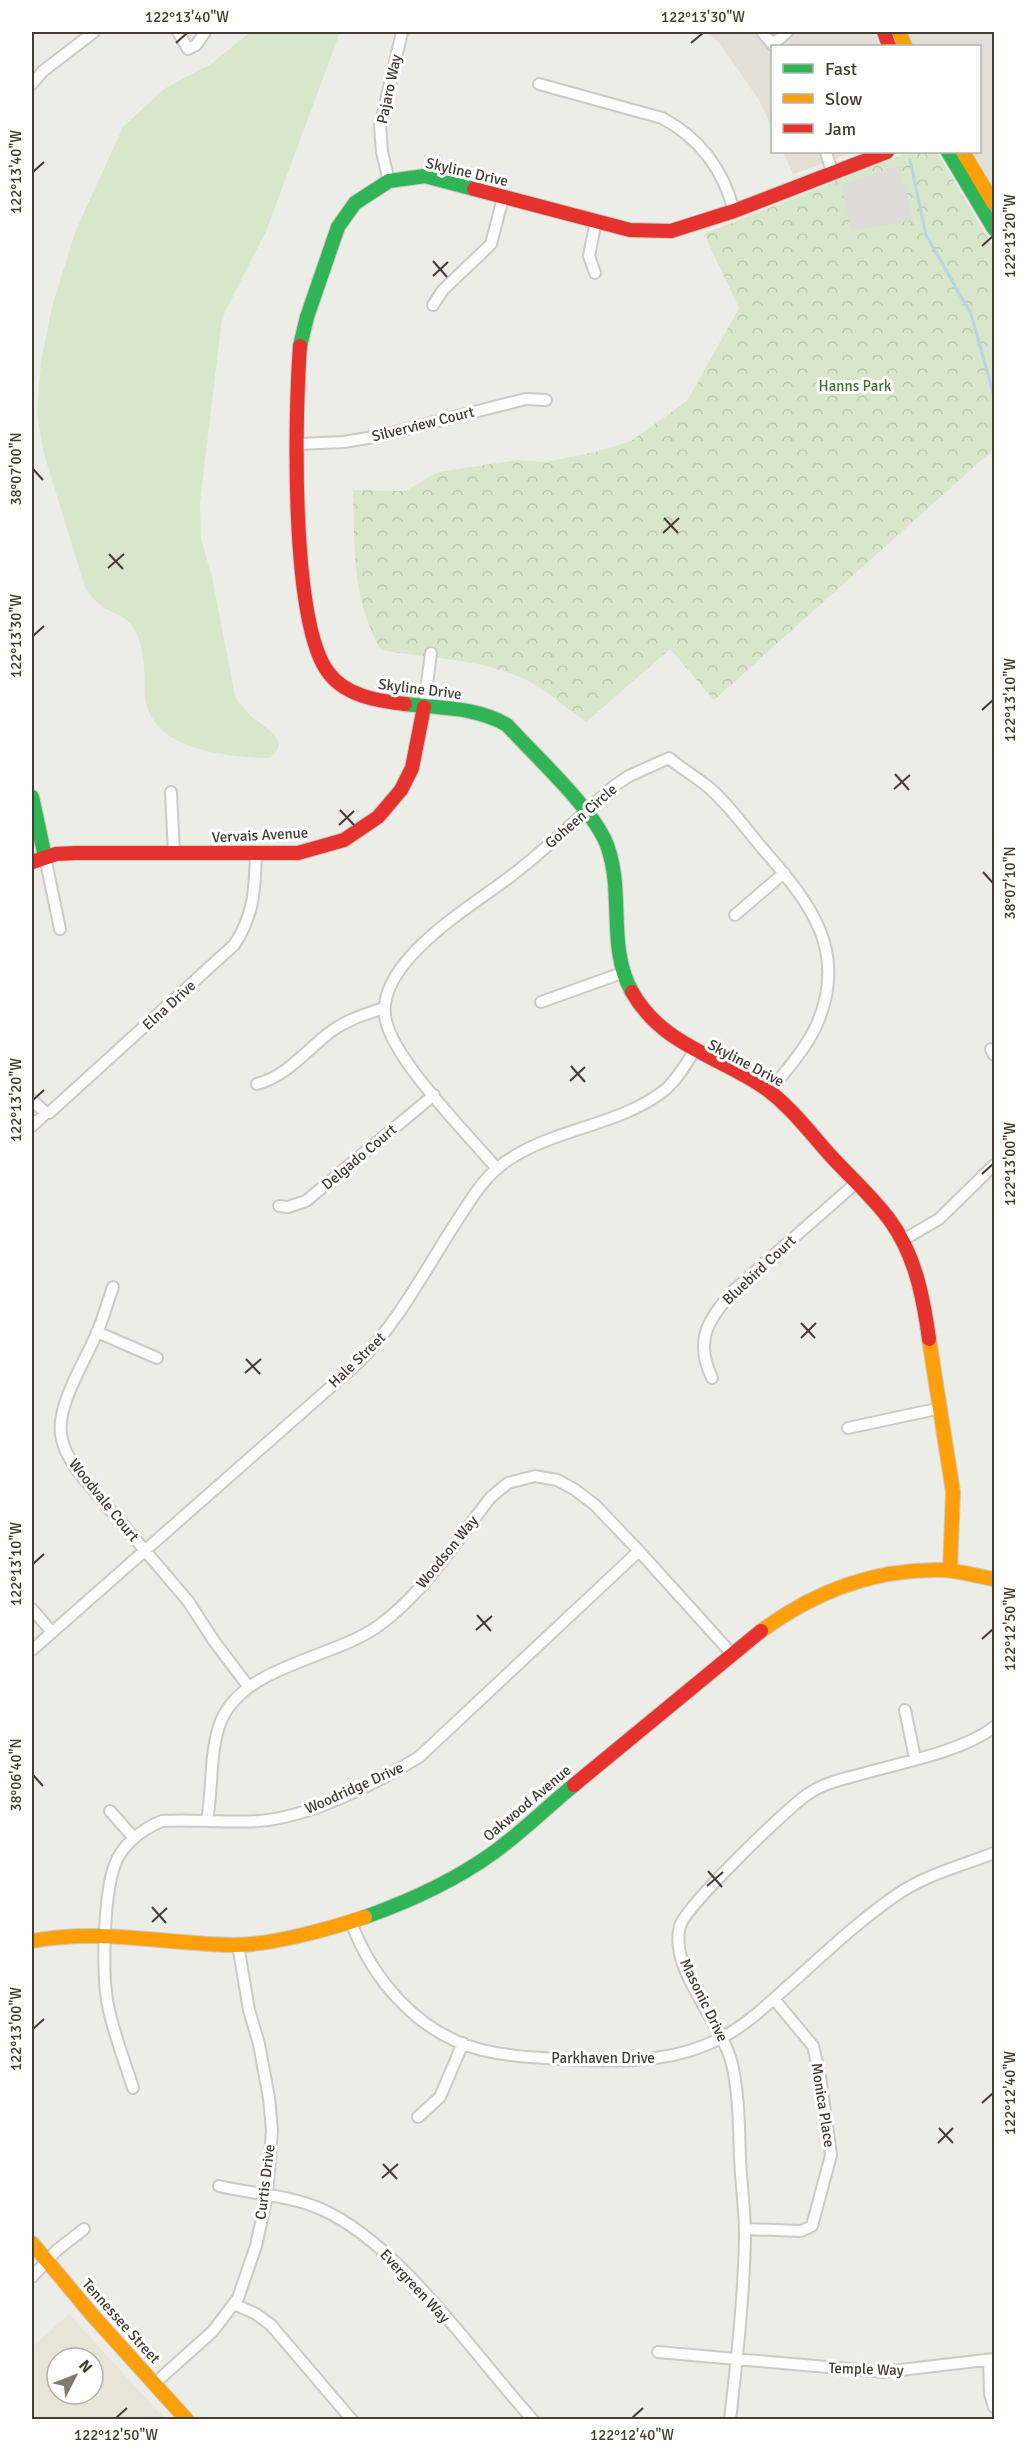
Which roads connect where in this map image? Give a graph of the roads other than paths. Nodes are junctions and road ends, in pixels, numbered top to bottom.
1 (94, 32) edge
2 (178, 32) edge
3 (205, 32) edge
4 (402, 32) edge
5 (762, 32) edge
6 (788, 32) edge
7 (774, 45) edge
8 (32, 84) edge
9 (539, 84) dead end
10 (826, 153) edge
11 (884, 153) edge
12 (949, 153) edge
13 (964, 153) edge
14 (832, 172) junction
15 (389, 181) junction
16 (503, 198) junction
17 (994, 204) edge
18 (734, 211) junction
19 (596, 221) junction
20 (994, 229) edge
21 (595, 273) dead end
22 (433, 305) dead end
23 (546, 400) dead end
24 (298, 444) junction
25 (431, 653) dead end
26 (424, 707) junction
27 (171, 792) dead end
28 (32, 797) edge
29 (586, 811) junction
30 (174, 854) junction
31 (256, 854) junction
32 (38, 859) edge
33 (784, 873) junction
34 (735, 915) dead end
35 (60, 929) dead end
36 (622, 972) junction
37 (541, 1002) dead end
38 (384, 1008) junction
39 (693, 1053) junction
40 (257, 1084) dead end
41 (770, 1091) junction
42 (434, 1095) junction
43 (32, 1100) edge
44 (46, 1113) junction
45 (32, 1126) edge
46 (994, 1165) edge
47 (497, 1168) junction
48 (856, 1183) junction
49 (279, 1206) dead end
50 (903, 1240) junction
51 (113, 1287) dead end
52 (97, 1332) junction
53 (157, 1358) dead end
54 (712, 1378) dead end
55 (941, 1408) junction
56 (848, 1428) dead end
57 (144, 1550) junction
58 (639, 1551) junction
59 (950, 1570) junction
60 (994, 1579) edge
61 (32, 1609) edge
62 (52, 1632) junction
63 (32, 1650) edge
64 (731, 1653) junction
65 (248, 1686) junction
66 (905, 1710) dead end
67 (994, 1726) edge
68 (915, 1758) junction
69 (110, 1811) dead end
70 (207, 1820) junction
71 (134, 1838) junction
72 (994, 1853) edge
73 (351, 1922) junction
74 (106, 1937) junction
75 (32, 1941) edge
76 (238, 1945) junction
77 (774, 1999) junction
78 (723, 2037) junction
79 (464, 2043) junction
80 (133, 2088) dead end
81 (418, 2117) dead end
82 (219, 2186) dead end
83 (267, 2196) junction
84 (84, 2229) dead end
85 (745, 2229) junction
86 (32, 2243) edge
87 (47, 2263) junction
88 (32, 2277) edge
89 (234, 2304) junction
90 (658, 2352) dead end
91 (992, 2360) edge
92 (736, 2361) junction
93 (155, 2383) junction
94 (994, 2407) edge
95 (187, 2420) edge
96 (351, 2420) edge
97 (533, 2420) edge
98 (730, 2420) edge

1 - 8 street
2 - 3 street
4 - 15 street, Pajaro Way
5 - 7 street
6 - 7 street
9 - 18 street
10 - 14 street
11 - 14 street, Skyline Drive
12 - 20 street
13 - 17 street
14 - 18 street, Skyline Drive
15 - 16 street, Skyline Drive
15 - 24 street, Skyline Drive
16 - 19 street, Skyline Drive
16 - 22 street
18 - 19 street, Skyline Drive
19 - 21 street
23 - 24 street, Silverview Court
24 - 26 street, Skyline Drive
25 - 26 street, Vervais Avenue
26 - 29 street, Skyline Drive
26 - 31 street, Vervais Avenue
27 - 30 street
28 - 32 street
29 - 33 street, Goheen Circle
29 - 36 street, Skyline Drive
29 - 38 street, Goheen Circle
30 - 31 street, Vervais Avenue
30 - 32 street, Vervais Avenue
31 - 44 street, Elna Drive
32 - 35 street
33 - 34 street
33 - 41 street, Goheen Circle
36 - 37 street
36 - 39 street, Skyline Drive
38 - 40 street
38 - 42 street
39 - 41 street, Skyline Drive
39 - 47 street, Hale Street
41 - 48 street, Skyline Drive
42 - 47 street
42 - 49 street, Delgado Court
43 - 44 street
44 - 45 street, Elna Drive
46 - 50 street
47 - 57 street, Hale Street
48 - 50 street, Skyline Drive
48 - 54 street, Bluebird Court
50 - 55 street, Skyline Drive
51 - 52 street, Woodvale Court
52 - 53 street
52 - 57 street, Woodvale Court
55 - 56 street
55 - 59 street, Skyline Drive
57 - 62 street, Hale Street
57 - 65 street, Woodvale Court
58 - 64 street, Woodson Way
58 - 65 street, Woodson Way
58 - 70 street, Woodridge Drive
59 - 60 street, Oakwood Avenue
59 - 64 street, Oakwood Avenue
61 - 62 street
62 - 63 street, Hale Street
64 - 73 street, Oakwood Avenue
65 - 70 street, Woodson Way
66 - 68 street
67 - 68 street, Masonic Drive
68 - 78 street, Masonic Drive
69 - 71 street
70 - 71 street, Woodridge Drive
71 - 74 street, Woodridge Drive
72 - 77 street, Parkhaven Drive
73 - 76 street, Oakwood Avenue
73 - 79 street, Parkhaven Drive
74 - 75 street, Oakwood Avenue
74 - 76 street, Oakwood Avenue
74 - 80 street, Woodridge Drive
76 - 83 street, Curtis Drive
77 - 78 street, Parkhaven Drive
77 - 85 street, Monica Place
78 - 79 street, Parkhaven Drive
78 - 85 street, Masonic Drive
79 - 81 street
82 - 83 street, Evergreen Way
83 - 89 street, Curtis Drive
83 - 97 street, Evergreen Way
84 - 87 street
85 - 92 street, Masonic Drive
86 - 87 street, Tennessee Street
87 - 88 street
87 - 93 street, Tennessee Street
89 - 93 street, Curtis Drive
89 - 96 street
90 - 92 street, Temple Way
91 - 92 street, Temple Way
91 - 94 street
92 - 98 street, Masonic Drive
93 - 95 street, Tennessee Street

